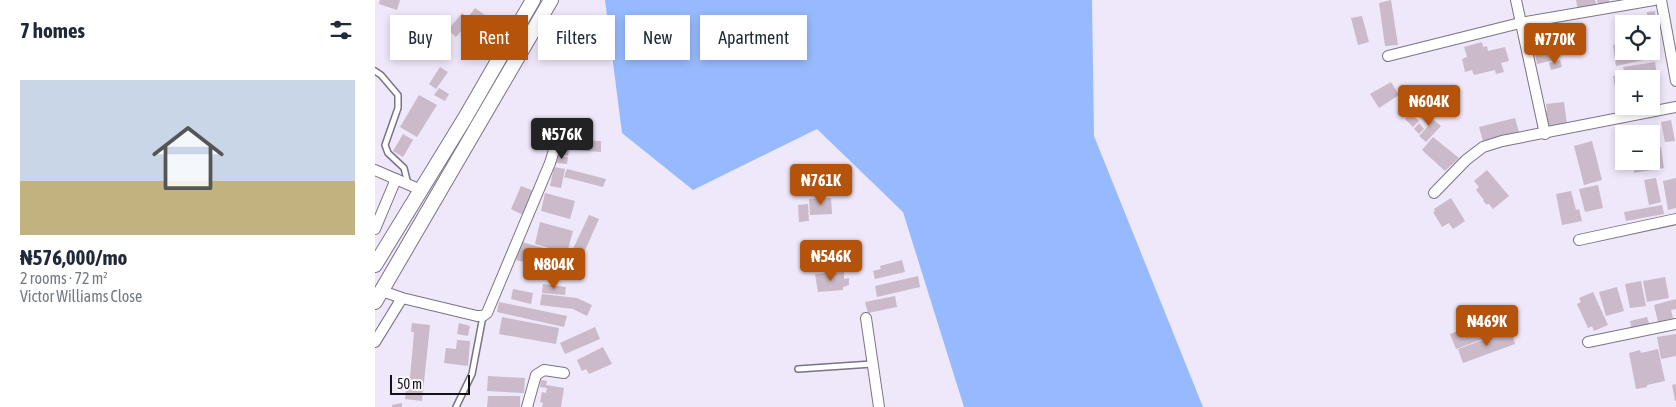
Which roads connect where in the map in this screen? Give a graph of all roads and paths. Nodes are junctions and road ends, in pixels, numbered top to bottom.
1 (533, 0) edge
2 (551, 0) edge
3 (1515, 0) edge
4 (1654, 0) edge
5 (1661, 0) edge
6 (1520, 23) junction
7 (1387, 56) dead end
8 (375, 71) edge
9 (1676, 81) edge
10 (1676, 107) edge
11 (1545, 134) junction
12 (555, 147) dead end
13 (375, 170) edge
14 (396, 179) junction
15 (408, 184) junction
16 (421, 190) junction
17 (1434, 193) dead end
18 (1676, 219) edge
19 (375, 229) edge
20 (1579, 240) dead end
21 (375, 265) edge
22 (378, 296) edge
23 (402, 298) junction
24 (483, 316) junction
25 (866, 318) dead end
26 (1676, 324) edge
27 (375, 342) edge
28 (1588, 342) dead end
29 (873, 364) junction
30 (799, 369) dead end
31 (564, 373) dead end
32 (456, 407) edge
33 (527, 407) edge
34 (879, 407) edge

1 - 16 main road
2 - 22 main road
3 - 6 street
4 - 6 street
5 - 9 street
6 - 7 street
6 - 11 street
8 - 15 lane
10 - 11 street
11 - 17 street
12 - 24 street
13 - 14 street
14 - 15 street
14 - 19 street
15 - 16 street
16 - 21 main road
18 - 20 street
22 - 23 street
23 - 24 street
23 - 27 street
24 - 32 lane
25 - 29 street
26 - 28 street
29 - 30 lane
29 - 34 street
31 - 33 street

